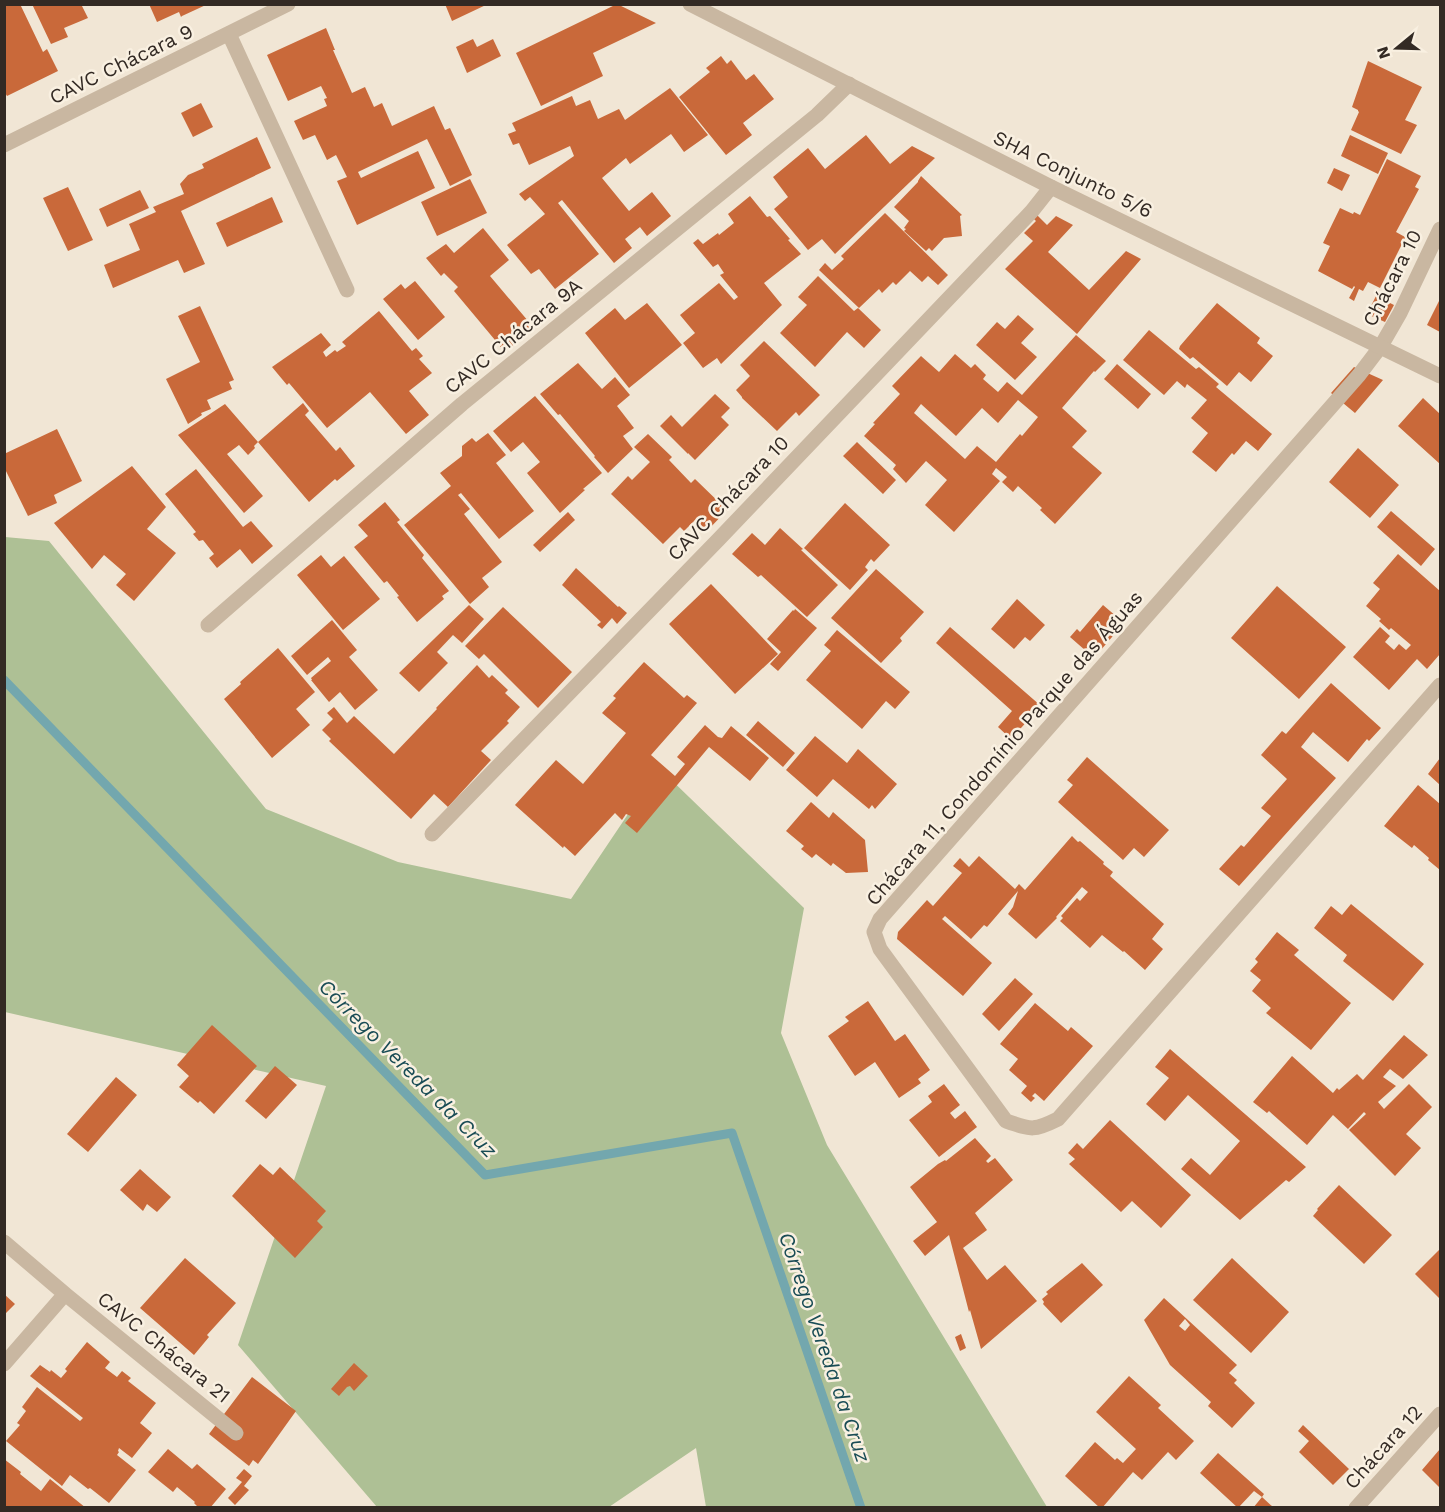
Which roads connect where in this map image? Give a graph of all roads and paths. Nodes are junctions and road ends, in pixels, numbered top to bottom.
1 (288, 4) edge
2 (690, 4) edge
3 (228, 34) junction
4 (849, 84) junction
5 (4, 145) edge
6 (1051, 187) junction
7 (1440, 229) edge
8 (347, 290) dead end
9 (1381, 346) junction
10 (1359, 375) joint
11 (1440, 376) edge
12 (208, 625) dead end
13 (1440, 685) edge
14 (432, 834) dead end
15 (4, 1242) edge
16 (65, 1294) junction
17 (4, 1364) edge
18 (1440, 1414) edge
19 (236, 1433) dead end
20 (1356, 1508) edge

1 - 3 street, CAVC Chácara 9
2 - 4 street, SHA Conjunto 5/6
3 - 5 street, CAVC Chácara 9
3 - 8 street
4 - 6 street, SHA Conjunto 5/6
4 - 12 street, CAVC Chácara 9A
6 - 9 street, SHA Conjunto 5/6
6 - 14 street, CAVC Chácara 10
7 - 9 street, Chácara 10
9 - 10 street, Chácara 10
9 - 11 street, SHA Conjunto 5/6
10 - 13 street, Chácara 11, Condomínio Parque das Águas
15 - 16 street, CAVC Chácara 21
16 - 17 street
16 - 19 street, CAVC Chácara 21
18 - 20 street, Chácara 12

